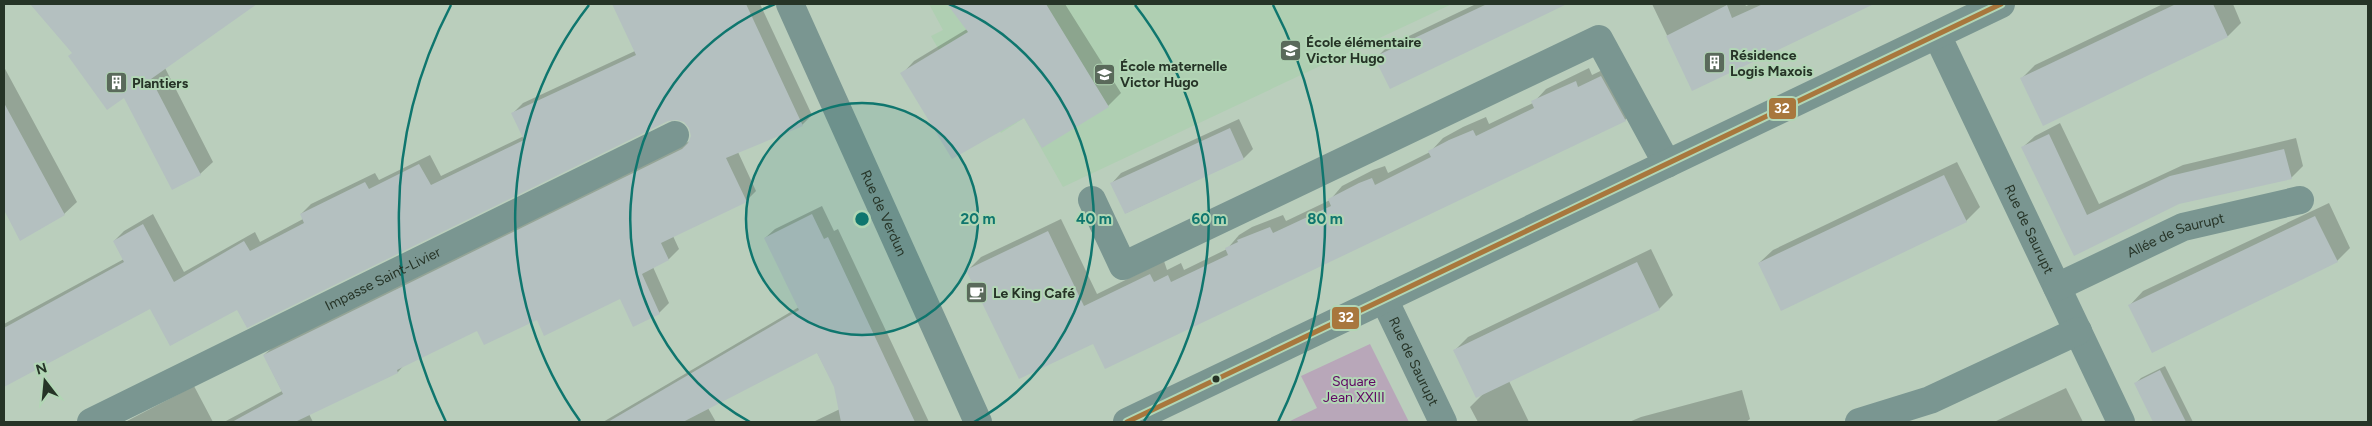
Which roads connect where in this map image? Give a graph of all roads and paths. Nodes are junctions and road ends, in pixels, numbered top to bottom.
1 (790, 4) edge
2 (2001, 4) edge
3 (1937, 35) junction
4 (675, 134) dead end
5 (1667, 164) junction
6 (1092, 200) dead end
7 (2300, 200) dead end
8 (2057, 287) junction
9 (1384, 299) junction
10 (2078, 330) junction
11 (91, 422) edge
12 (978, 422) edge
13 (1127, 422) edge
14 (1443, 422) edge
15 (1859, 422) edge
16 (2121, 422) edge

1 - 12 street, Rue de Verdun
2 - 3 street
3 - 5 street
3 - 8 street, Rue de Saurupt
4 - 11 street, Impasse Saint-Livier
5 - 6 street
5 - 9 street
7 - 8 street, Allée de Saurupt
8 - 10 street, Rue de Saurupt
9 - 13 street
9 - 14 street, Rue de Saurupt
10 - 15 street
10 - 16 street, Rue de Saurupt

